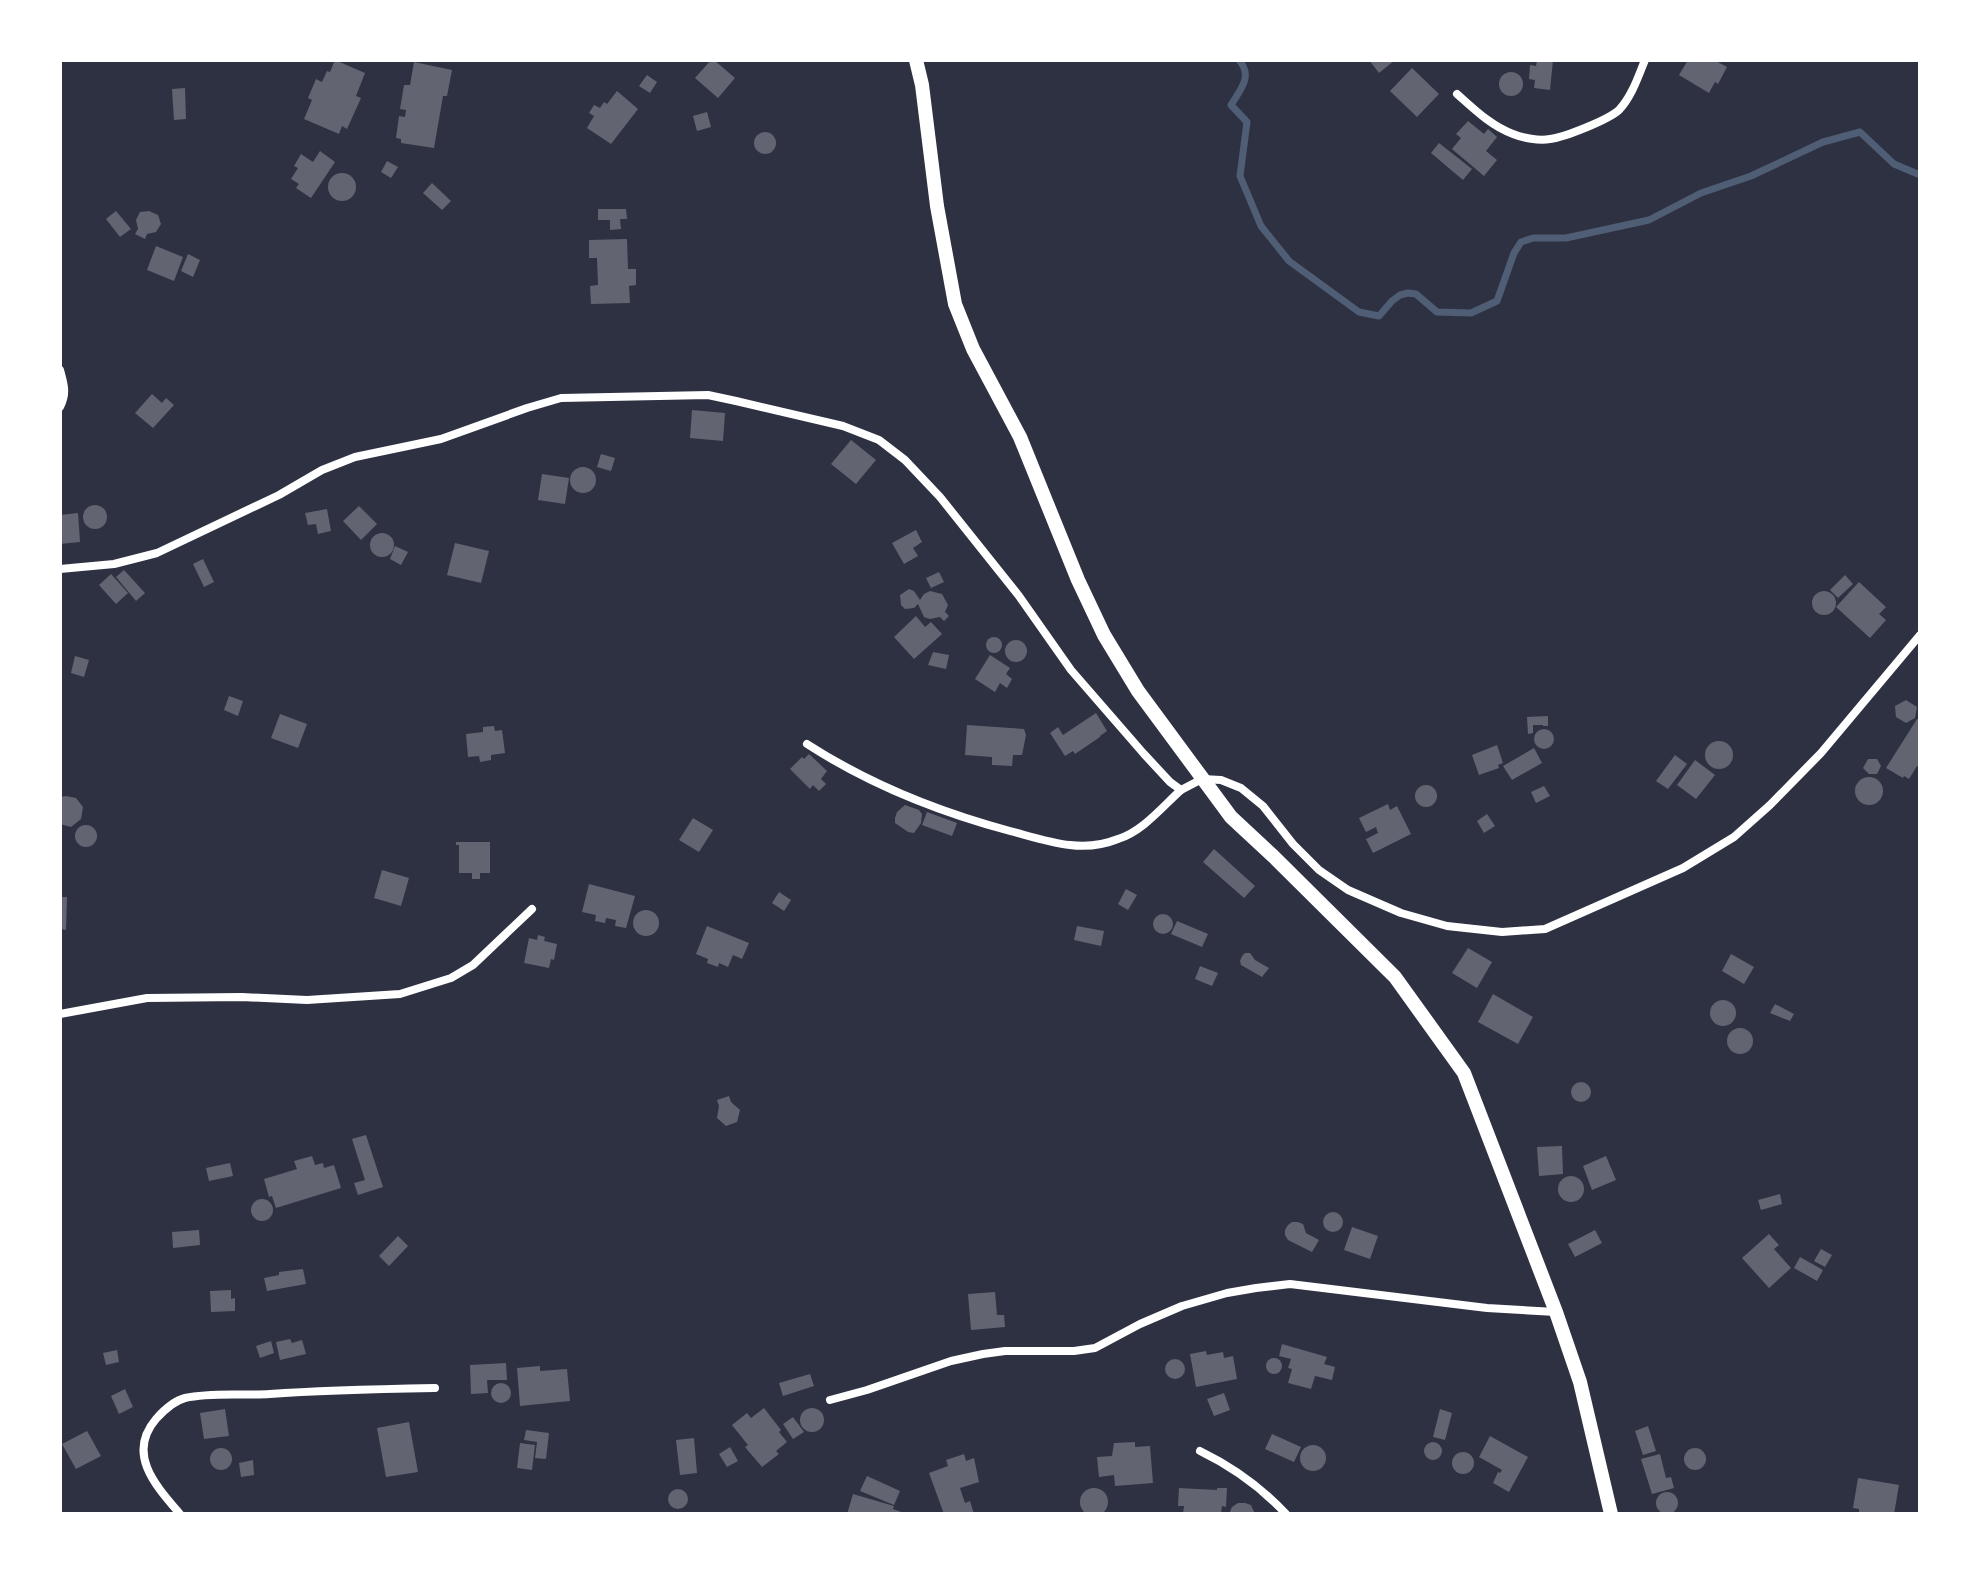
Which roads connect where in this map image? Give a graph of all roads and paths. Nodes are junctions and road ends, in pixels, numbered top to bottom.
1 (916, 60) edge
2 (1645, 60) edge
3 (1457, 94) dead end
4 (60, 370) edge
5 (60, 407) edge
6 (60, 569) edge
7 (1920, 635) edge
8 (807, 744) dead end
9 (1202, 779) junction
10 (1181, 790) junction
11 (532, 909) dead end
12 (60, 1014) edge
13 (1556, 1312) junction
14 (435, 1388) dead end
15 (830, 1400) dead end
16 (1200, 1451) dead end
17 (180, 1514) edge
18 (1286, 1514) edge
19 (1611, 1514) edge

1 - 9 street
2 - 3 street
4 - 5 street
6 - 10 street
7 - 9 street
8 - 10 street
9 - 10 street
9 - 13 street
11 - 12 street
13 - 15 street
13 - 19 street
14 - 17 street
16 - 18 street

